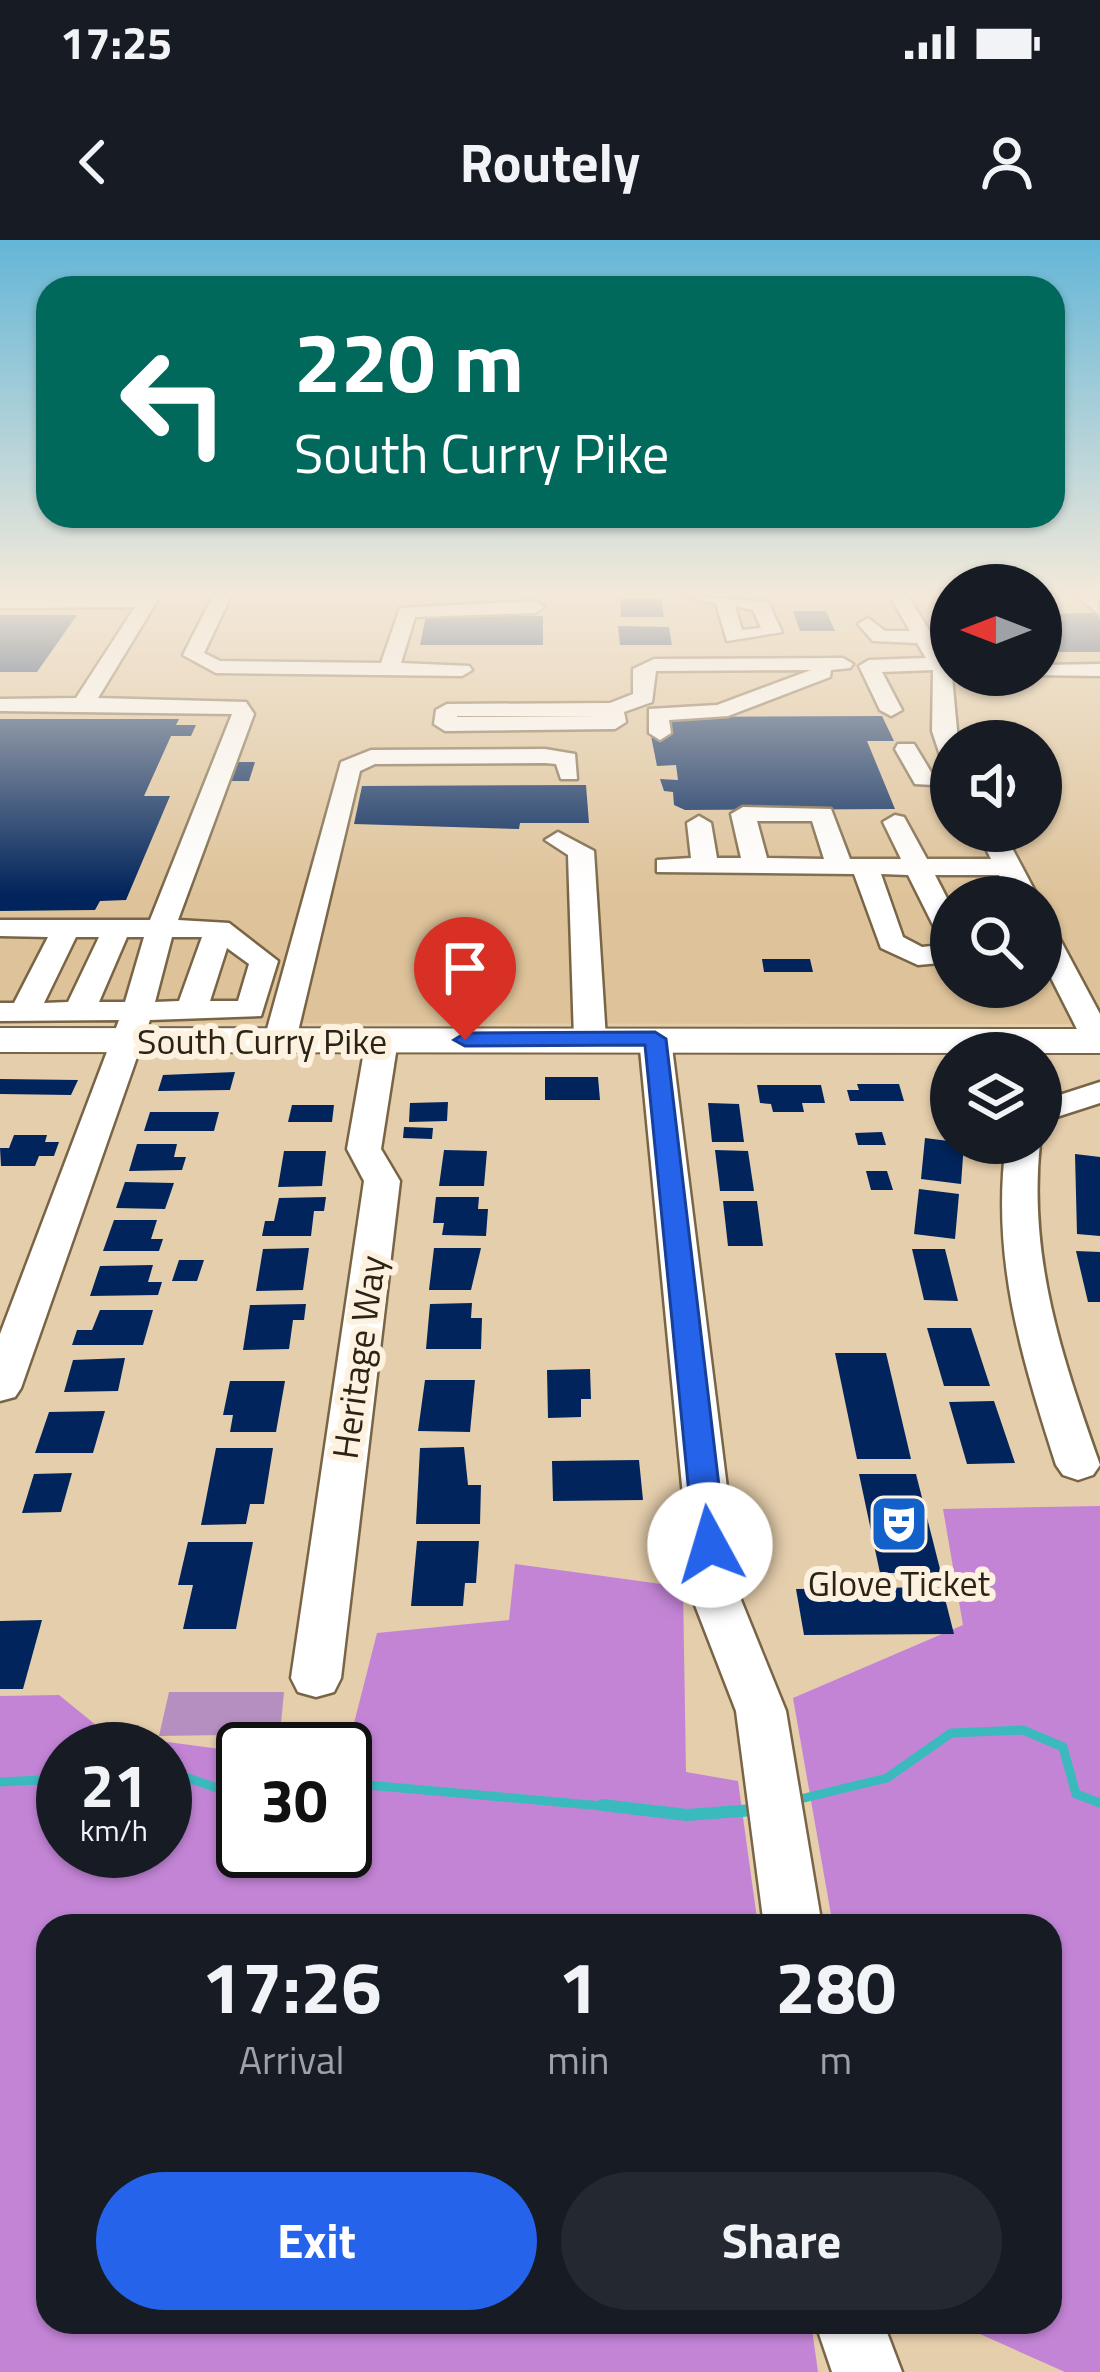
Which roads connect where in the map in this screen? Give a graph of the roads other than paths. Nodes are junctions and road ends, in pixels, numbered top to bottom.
1 (88, 695) edge
2 (644, 695) edge
3 (770, 695) edge
4 (883, 695) edge
5 (83, 704) junction
6 (0, 705) edge
7 (613, 710) junction
8 (891, 710) dead end
9 (660, 733) dead end
10 (906, 749) dead end
11 (568, 774) dead end
12 (930, 778) edge
13 (790, 814) junction
14 (895, 822) dead end
15 (699, 823) dead end
16 (558, 840) dead end
17 (1001, 852) edge
18 (666, 866) dead end
19 (705, 866) junction
20 (756, 866) junction
21 (806, 866) junction
22 (853, 867) junction
23 (918, 867) junction
24 (1009, 867) junction
25 (1014, 876) edge
26 (930, 891) edge
27 (8, 928) edge
28 (66, 928) junction
29 (117, 928) junction
30 (161, 928) junction
31 (219, 928) junction
32 (930, 955) edge
33 (0, 956) edge
34 (1062, 969) edge
35 (79, 1012) junction
36 (191, 1012) junction
37 (8, 1021) edge
38 (134, 1026) junction
39 (590, 1039) junction
40 (655, 1039) junction
41 (280, 1040) junction
42 (382, 1040) junction
43 (1100, 1042) edge
44 (1100, 1092) edge
45 (1062, 1105) edge
46 (1021, 1164) edge
47 (0, 1388) edge
48 (1078, 1465) dead end
49 (316, 1678) dead end
50 (791, 1914) edge
51 (853, 2334) edge
52 (867, 2372) edge

1 - 5 street
2 - 7 street
3 - 9 street
4 - 8 street
5 - 6 street
5 - 30 street
7 - 7 street
10 - 12 street
11 - 41 street
13 - 20 street
13 - 21 street
13 - 22 street
14 - 23 street
15 - 19 street
16 - 39 street
17 - 24 street
18 - 19 street
19 - 20 street
20 - 21 street
21 - 22 street
22 - 23 street
22 - 32 street
23 - 24 street
23 - 26 street
24 - 25 street
27 - 28 street
27 - 33 street
28 - 29 street
28 - 37 street
29 - 30 street
29 - 35 street
30 - 31 street
30 - 38 street
31 - 36 street
31 - 36 street
34 - 43 street
35 - 37 street
35 - 38 street
36 - 38 street
37 - 38 main road, South Curry Pike
38 - 41 main road, South Curry Pike
38 - 47 street
39 - 40 main road, South Curry Pike
39 - 42 main road, South Curry Pike
40 - 43 main road, South Curry Pike
40 - 50 street
41 - 42 main road, South Curry Pike
42 - 49 street, Heritage Way
44 - 45 street
46 - 48 street
51 - 52 street

